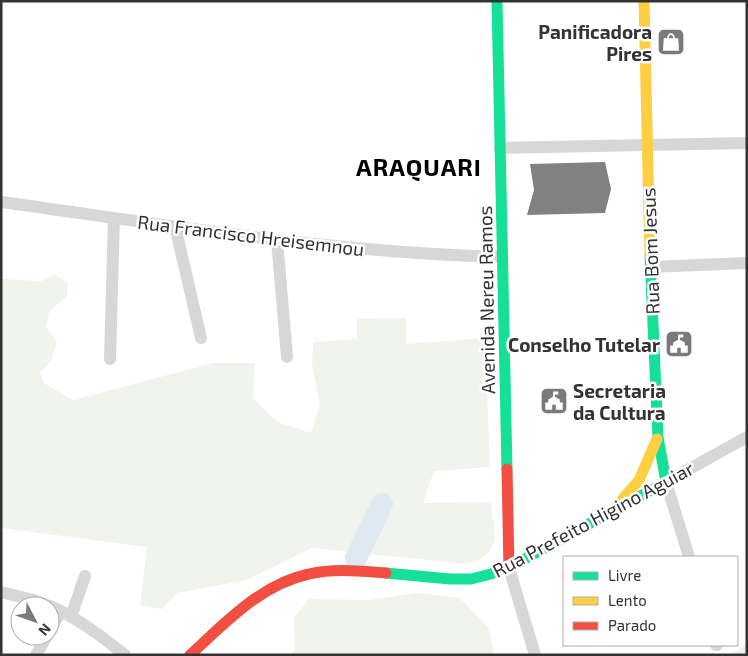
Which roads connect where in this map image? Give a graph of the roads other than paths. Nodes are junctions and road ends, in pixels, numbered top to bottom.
1 (497, 1) edge
2 (644, 1) edge
3 (747, 143) edge
4 (646, 145) junction
5 (500, 148) junction
6 (1, 202) edge
7 (114, 218) junction
8 (174, 226) junction
9 (277, 240) junction
10 (502, 257) junction
11 (747, 263) edge
12 (650, 267) junction
13 (201, 338) dead end
14 (286, 357) dead end
15 (110, 359) dead end
16 (658, 437) junction
17 (747, 438) edge
18 (666, 482) junction
19 (600, 518) junction
20 (689, 556) edge
21 (509, 568) junction
22 (85, 576) dead end
23 (1, 592) edge
24 (18, 596) edge
25 (60, 607) edge
26 (60, 611) edge
27 (125, 655) edge
28 (190, 655) edge
29 (535, 655) edge

1 - 5 main road, Avenida Nereu Ramos
2 - 4 main road, Rua Bom Jesus
3 - 4 street
4 - 5 street
4 - 12 main road, Rua Bom Jesus
5 - 10 main road, Avenida Nereu Ramos
6 - 7 street, Rua Francisco Hreisemnou
7 - 8 street, Rua Francisco Hreisemnou
7 - 15 street
8 - 9 street, Rua Francisco Hreisemnou
8 - 13 street
9 - 10 street, Rua Francisco Hreisemnou
9 - 14 street
10 - 21 main road, Avenida Nereu Ramos
11 - 12 street
12 - 16 main road, Rua Bom Jesus
16 - 18 main road, Rua Bom Jesus
16 - 19 main road
17 - 18 street, Rua Prefeito Higino Aguiar
18 - 19 main road, Rua Prefeito Higino Aguiar
18 - 20 street, Rua Bom Jesus
19 - 21 main road, Rua Prefeito Higino Aguiar
21 - 28 main road, Rua Prefeito Higino Aguiar
21 - 29 street
22 - 25 street
23 - 24 street
26 - 27 street

